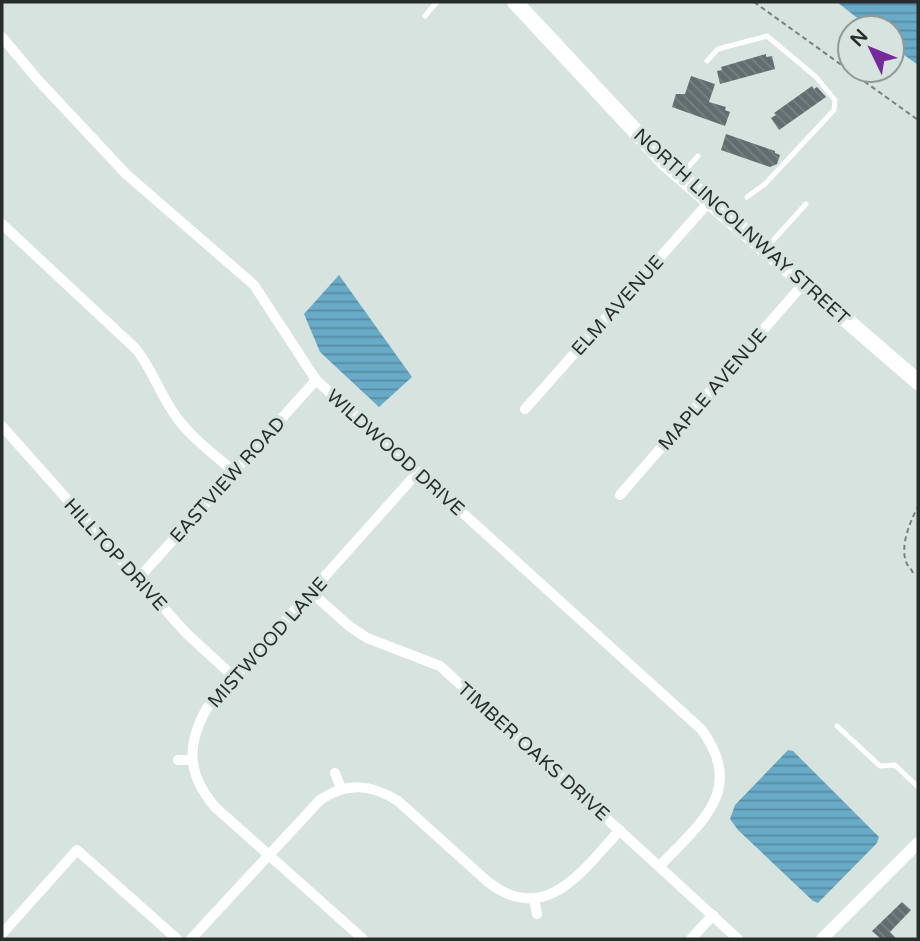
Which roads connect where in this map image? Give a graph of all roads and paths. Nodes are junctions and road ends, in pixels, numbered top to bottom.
1 (437, 2) edge
2 (515, 2) edge
3 (754, 2) edge
4 (425, 16) dead end
5 (2, 37) edge
6 (707, 61) dead end
7 (918, 120) edge
8 (698, 156) dead end
9 (680, 176) junction
10 (747, 197) dead end
11 (709, 202) junction
12 (806, 204) dead end
13 (2, 224) edge
14 (764, 249) junction
15 (804, 283) junction
16 (316, 380) junction
17 (918, 382) edge
18 (526, 409) dead end
19 (2, 426) edge
20 (234, 471) junction
21 (418, 472) junction
22 (620, 495) dead end
23 (918, 507) edge
24 (913, 573) dead end
25 (138, 579) junction
26 (311, 592) junction
27 (234, 677) junction
28 (837, 726) dead end
29 (178, 760) dead end
30 (192, 760) junction
31 (335, 773) dead end
32 (918, 787) edge
33 (341, 788) junction
34 (620, 830) junction
35 (917, 846) edge
36 (268, 854) junction
37 (660, 866) junction
38 (534, 899) junction
39 (537, 914) dead end
40 (713, 915) junction
41 (2, 934) edge
42 (177, 939) edge
43 (191, 939) edge
44 (363, 939) edge
45 (691, 939) edge
46 (737, 939) edge
47 (822, 939) edge

1 - 4 lane
2 - 9 main road, NORTH LINCOLNWAY STREET
3 - 7 path
5 - 16 street, WILDWOOD DRIVE
6 - 10 lane
8 - 9 lane
9 - 11 main road, NORTH LINCOLNWAY STREET
11 - 14 main road, NORTH LINCOLNWAY STREET
11 - 18 street, ELM AVENUE
12 - 14 lane
13 - 20 street
14 - 15 main road, NORTH LINCOLNWAY STREET
15 - 17 main road, NORTH LINCOLNWAY STREET
15 - 22 street, MAPLE AVENUE
16 - 20 street, EASTVIEW ROAD
16 - 21 street, WILDWOOD DRIVE
19 - 25 street, HILLTOP DRIVE
20 - 25 street, EASTVIEW ROAD
21 - 26 street, MISTWOOD LANE
21 - 37 street, WILDWOOD DRIVE
23 - 24 path
25 - 27 street, HILLTOP DRIVE
26 - 27 street, MISTWOOD LANE
26 - 34 street, TIMBER OAKS DRIVE
27 - 30 street, MISTWOOD LANE
28 - 32 lane
29 - 30 street
30 - 36 street
31 - 33 street
33 - 36 street
33 - 38 street
34 - 37 street, TIMBER OAKS DRIVE
34 - 38 street
35 - 47 street
36 - 43 street
36 - 44 street
37 - 40 street, TIMBER OAKS DRIVE
38 - 39 street
40 - 45 street
40 - 46 street, TIMBER OAKS DRIVE
41 - 42 street

